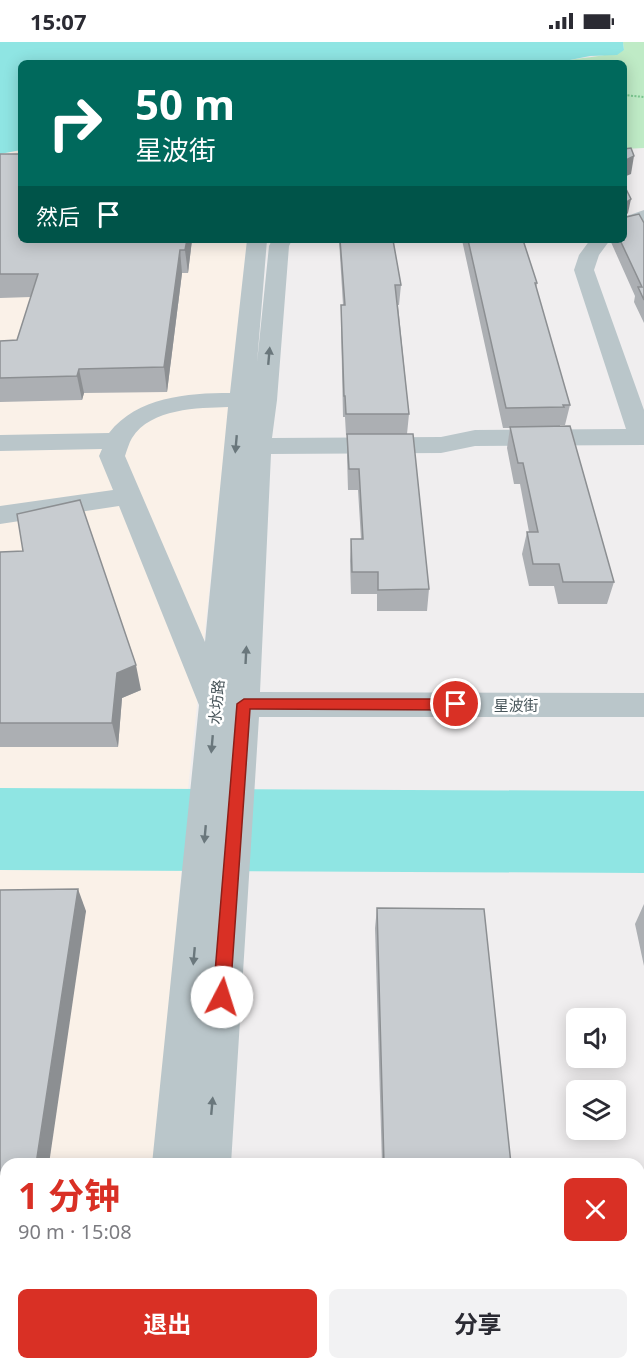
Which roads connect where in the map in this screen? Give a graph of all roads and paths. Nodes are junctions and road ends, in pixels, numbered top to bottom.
1 (627, 94) edge
2 (644, 97) edge
3 (644, 216) edge
4 (627, 223) edge
5 (257, 243) edge
6 (280, 243) edge
7 (598, 243) edge
8 (253, 400) junction
9 (643, 437) edge
10 (115, 441) junction
11 (0, 443) edge
12 (258, 446) junction
13 (129, 495) junction
14 (0, 515) edge
15 (230, 704) junction
16 (644, 705) edge
17 (215, 900) junction
18 (176, 1158) edge
19 (207, 1158) edge

1 - 2 path
3 - 4 street
5 - 8 street, 水坊路
8 -> 6 street, 水坊路
7 - 9 street
8 - 10 street
8 - 12 street, 水坊路
8 -> 15 street, 水坊路
9 - 12 street
10 - 11 street
10 - 13 street
15 -> 12 street, 水坊路
13 - 14 street
13 - 15 street
15 - 16 street, 星波街
15 - 17 street, 水坊路
17 -> 18 street, 水坊路
19 -> 17 street, 水坊路

